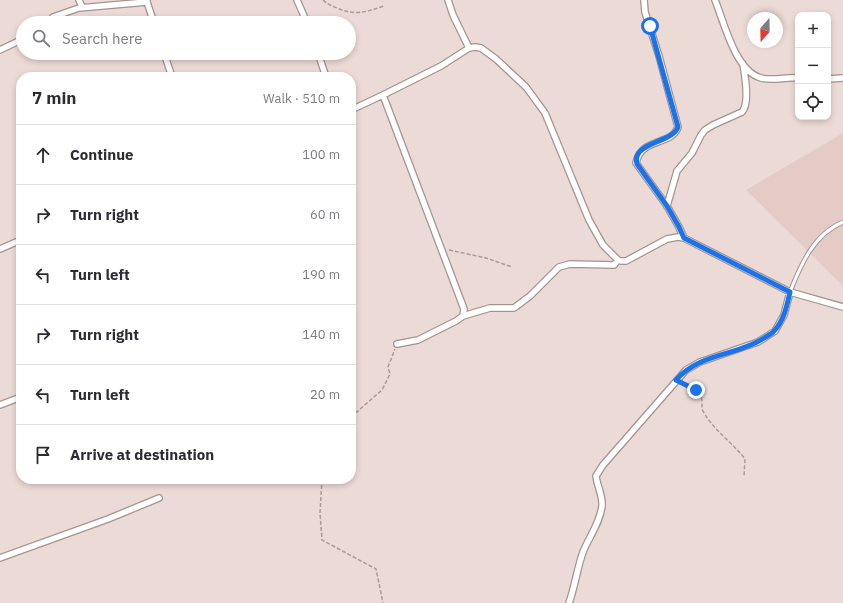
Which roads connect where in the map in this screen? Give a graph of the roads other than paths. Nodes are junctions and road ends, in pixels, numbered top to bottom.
1 (80, 0) edge
2 (297, 0) edge
3 (448, 0) edge
4 (644, 0) edge
5 (715, 0) edge
6 (147, 1) edge
7 (82, 8) junction
8 (55, 16) edge
9 (152, 16) edge
10 (304, 16) edge
11 (16, 42) edge
12 (469, 48) junction
13 (0, 50) edge
14 (166, 60) edge
15 (320, 60) edge
16 (743, 64) junction
17 (170, 72) edge
18 (324, 72) edge
19 (795, 78) edge
20 (843, 78) edge
21 (831, 79) edge
22 (383, 96) junction
23 (356, 108) edge
24 (667, 206) junction
25 (843, 222) edge
26 (684, 238) junction
27 (16, 242) edge
28 (0, 249) edge
29 (618, 260) junction
30 (790, 292) junction
31 (843, 307) edge
32 (463, 316) junction
33 (397, 344) road end
34 (16, 399) edge
35 (0, 405) edge
36 (159, 498) dead end
37 (0, 558) edge
38 (569, 603) edge

1 - 7 street
2 - 10 street
3 - 12 street
4 - 24 street
5 - 16 street
6 - 7 street
6 - 9 street
7 - 8 street
11 - 13 street
12 - 22 street
12 - 29 street
14 - 17 street
15 - 18 street
16 - 19 street
16 - 24 street
20 - 21 street
22 - 23 street
22 - 32 street
24 - 26 street
25 - 30 lane
26 - 29 street
26 - 30 street
27 - 28 street
29 - 32 street
30 - 31 street
30 - 38 street
32 - 33 street
34 - 35 street
36 - 37 street

